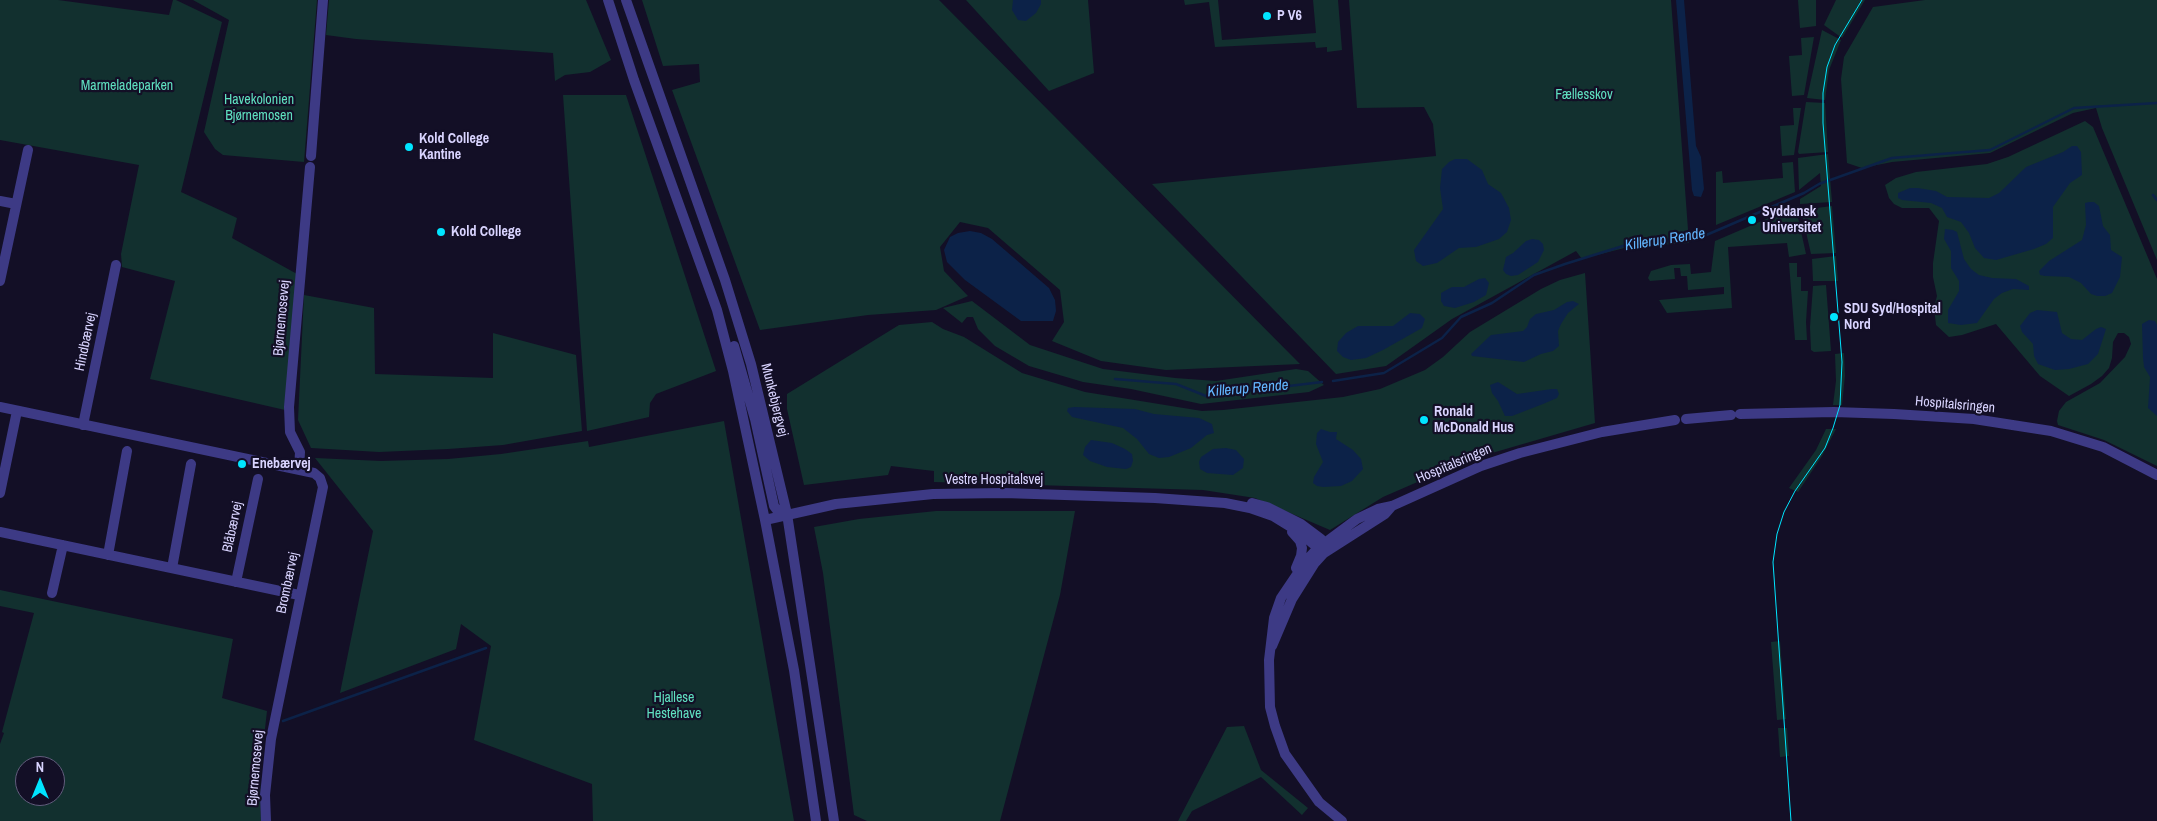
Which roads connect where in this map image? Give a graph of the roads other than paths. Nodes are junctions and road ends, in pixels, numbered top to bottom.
1 (323, 0) edge
2 (608, 0) edge
3 (626, 0) edge
4 (28, 150) dead end
5 (0, 201) edge
6 (16, 204) junction
7 (116, 265) dead end
8 (706, 278) junction
9 (0, 281) edge
10 (0, 407) edge
11 (17, 410) junction
12 (1686, 419) dead end
13 (1675, 420) dead end
14 (83, 424) junction
15 (127, 451) dead end
16 (191, 464) dead end
17 (299, 470) junction
18 (2157, 475) edge
19 (258, 478) dead end
20 (0, 493) edge
21 (1225, 503) junction
22 (787, 514) junction
23 (765, 520) junction
24 (0, 532) edge
25 (63, 545) junction
26 (1324, 546) junction
27 (108, 555) junction
28 (172, 568) junction
29 (236, 582) junction
30 (1287, 590) junction
31 (52, 593) dead end
32 (299, 596) junction
33 (1271, 647) junction
34 (275, 717) joint
35 (266, 821) edge
36 (816, 821) edge
37 (834, 821) edge
38 (1342, 821) edge

1 - 17 street, Bjørnemosevej
2 - 8 street
3 - 22 street, Munkebjergvej
4 - 6 street
5 - 6 street
6 - 9 street
7 - 14 street, Hindbærvej
8 - 22 street
8 - 23 street
10 - 11 street
11 - 14 street
11 - 20 street
12 - 18 street, Hospitalsringen
13 - 26 street, Hospitalsringen
14 - 17 street
15 - 27 street
16 - 28 street
17 - 32 street, Brombærvej
19 - 29 street, Blåbærvej
21 - 22 street, Vestre Hospitalsvej
21 - 26 street, Vestre Hospitalsvej
21 - 30 street
22 - 23 street, Vestre Hospitalsvej
22 - 37 street, Munkebjergvej
23 - 36 street
24 - 25 street
25 - 27 street
25 - 31 street
26 - 30 street, Hospitalsringen
26 - 33 street, Hospitalsringen
27 - 28 street
28 - 29 street
29 - 32 street
30 - 33 street, Hospitalsringen
32 - 34 street, Brombærvej
33 - 38 street, Hospitalsringen
34 - 35 street, Bjørnemosevej

